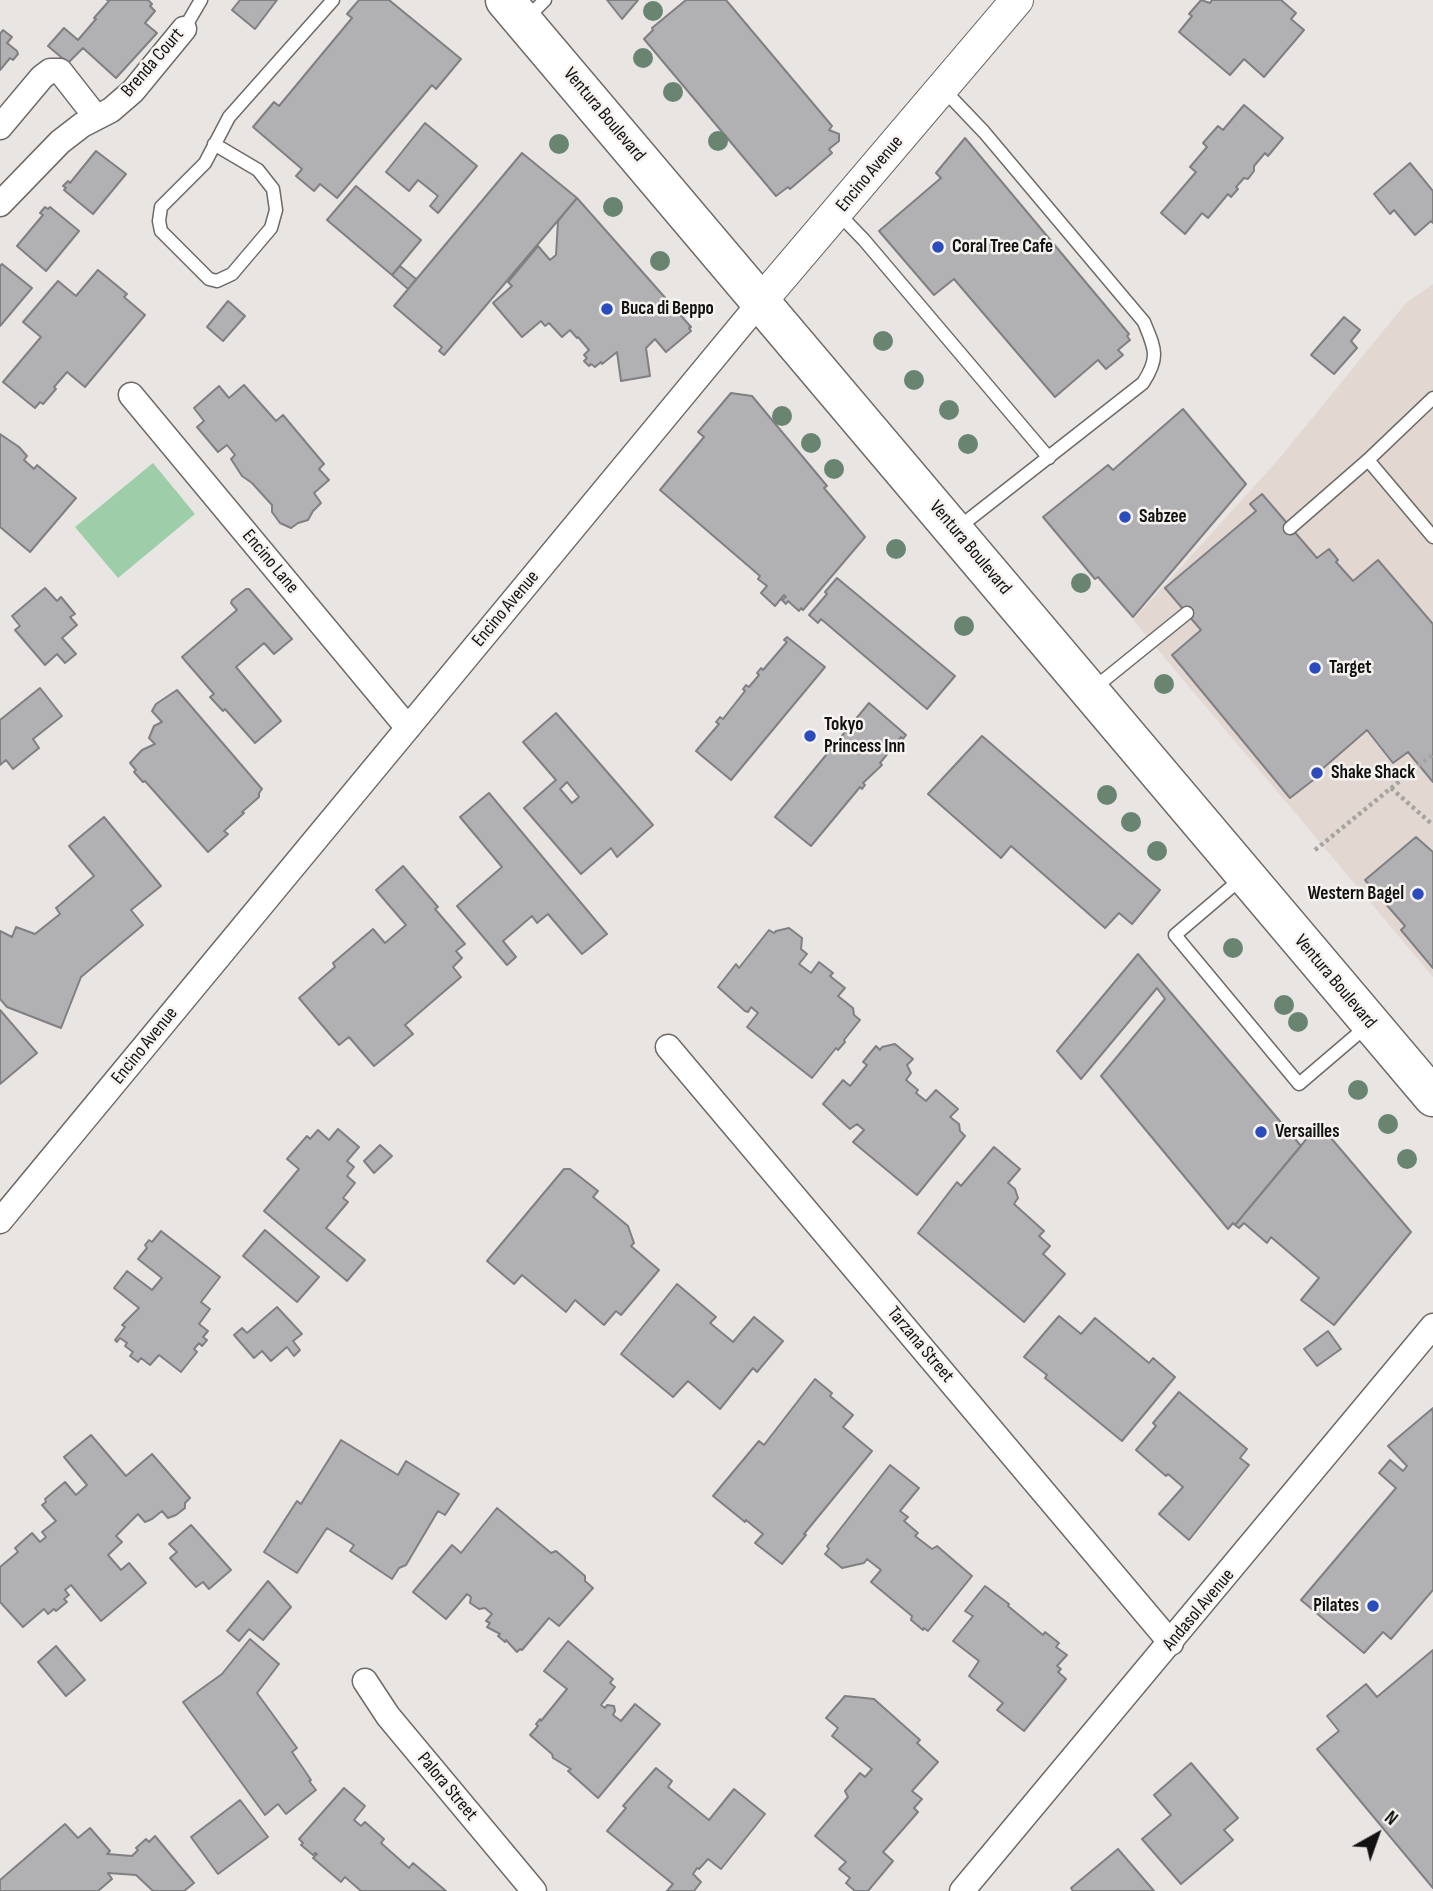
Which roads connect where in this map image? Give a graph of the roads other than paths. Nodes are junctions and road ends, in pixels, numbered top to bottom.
1 (201, 0) edge
2 (333, 0) edge
3 (1017, 0) edge
4 (525, 7) edge
5 (184, 29) joint
6 (942, 88) junction
7 (96, 117) junction
8 (0, 127) edge
9 (214, 144) junction
10 (0, 204) edge
11 (837, 212) junction
12 (761, 301) junction
13 (131, 395) dead end
14 (1433, 398) edge
15 (1049, 457) junction
16 (1368, 460) junction
17 (1290, 528) dead end
18 (955, 530) junction
19 (1433, 537) edge
20 (1187, 613) dead end
21 (1090, 691) junction
22 (408, 728) junction
23 (1245, 876) junction
24 (1370, 1023) junction
25 (668, 1047) dead end
26 (1433, 1097) edge
27 (0, 1222) edge
28 (1433, 1326) edge
29 (1171, 1643) junction
30 (365, 1681) dead end
31 (534, 1891) edge
32 (962, 1891) edge

1 - 5 lane, Brenda Court
2 - 9 lane
3 - 6 street, Encino Avenue
4 - 12 main road, Ventura Boulevard
5 - 7 street, Brenda Court
6 - 11 street, Encino Avenue
6 - 15 lane
7 - 8 street
7 - 10 street, Brenda Court
9 - 9 lane
11 - 12 street, Encino Avenue
11 - 15 lane
12 - 18 main road, Ventura Boulevard
12 - 22 street, Encino Avenue
13 - 22 street, Encino Lane
14 - 16 lane
15 - 18 lane
16 - 17 lane
16 - 19 lane
18 - 21 main road, Ventura Boulevard
20 - 21 lane
21 - 23 main road, Ventura Boulevard
22 - 27 street, Encino Avenue
23 - 24 main road, Ventura Boulevard
23 - 24 lane
24 - 26 main road, Ventura Boulevard
25 - 29 street, Tarzana Street
28 - 29 street, Andasol Avenue
29 - 32 street, Andasol Avenue
30 - 31 street, Palora Street

